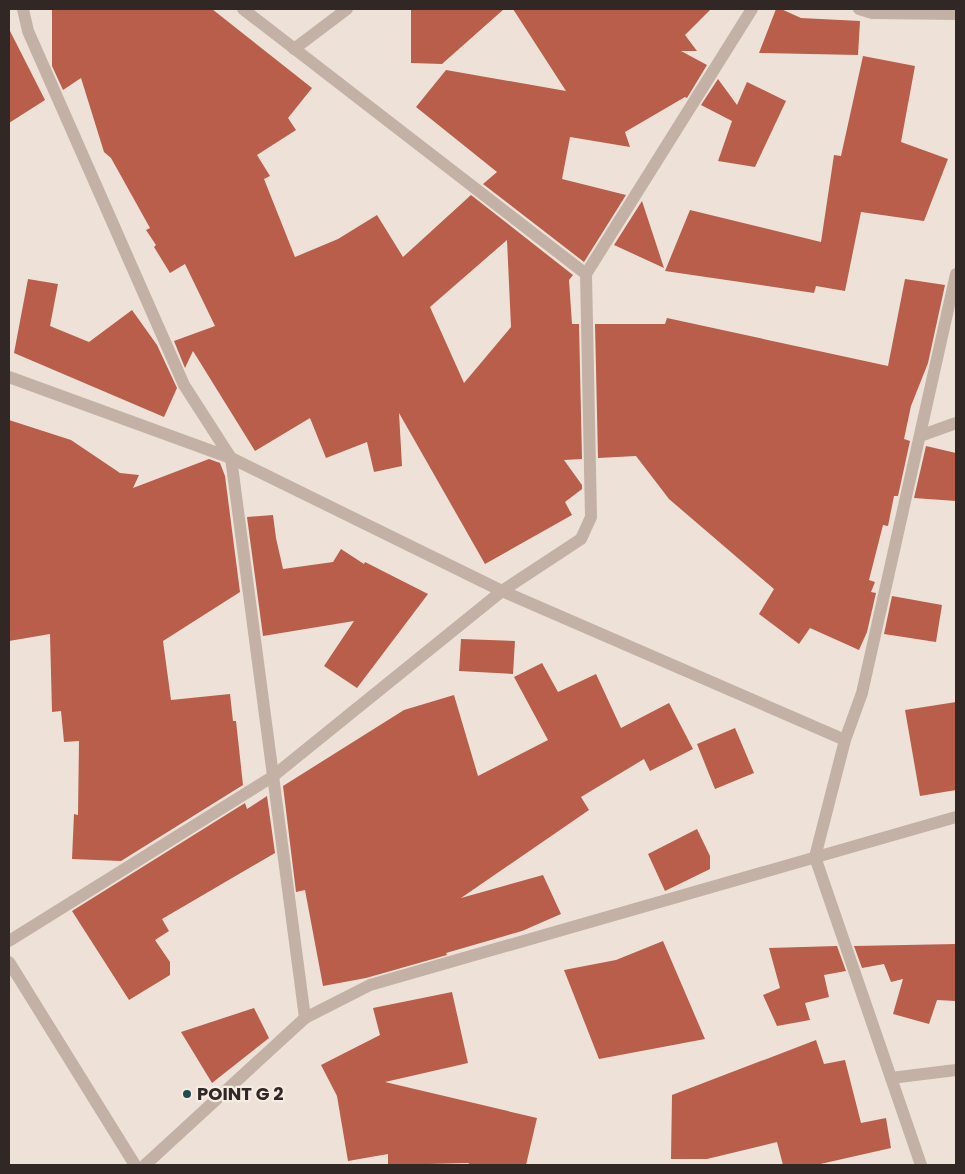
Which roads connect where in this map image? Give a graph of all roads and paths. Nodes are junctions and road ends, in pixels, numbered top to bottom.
1 (22, 9) edge
2 (243, 9) edge
3 (347, 9) edge
4 (752, 9) edge
5 (859, 9) edge
6 (956, 14) edge
7 (294, 49) junction
8 (586, 274) junction
9 (956, 274) edge
10 (9, 377) edge
11 (956, 423) edge
12 (920, 436) junction
13 (231, 458) junction
14 (502, 591) junction
15 (845, 740) junction
16 (272, 777) junction
17 (956, 817) edge
18 (815, 858) junction
19 (9, 941) edge
20 (9, 962) edge
21 (305, 1018) junction
22 (956, 1070) edge
23 (891, 1078) junction
24 (134, 1165) edge
25 (145, 1165) edge
26 (921, 1165) edge

1 - 13 street
2 - 7 street
3 - 7 street
4 - 8 street
5 - 6 street
7 - 8 street
8 - 14 street
9 - 12 street
10 - 13 street
11 - 12 street
12 - 15 street
13 - 14 street
13 - 16 street
14 - 15 street
14 - 16 street
15 - 18 street
16 - 19 street
16 - 21 street
17 - 18 street
18 - 21 street
18 - 23 street
20 - 24 street
21 - 25 street
22 - 23 street
23 - 26 street

